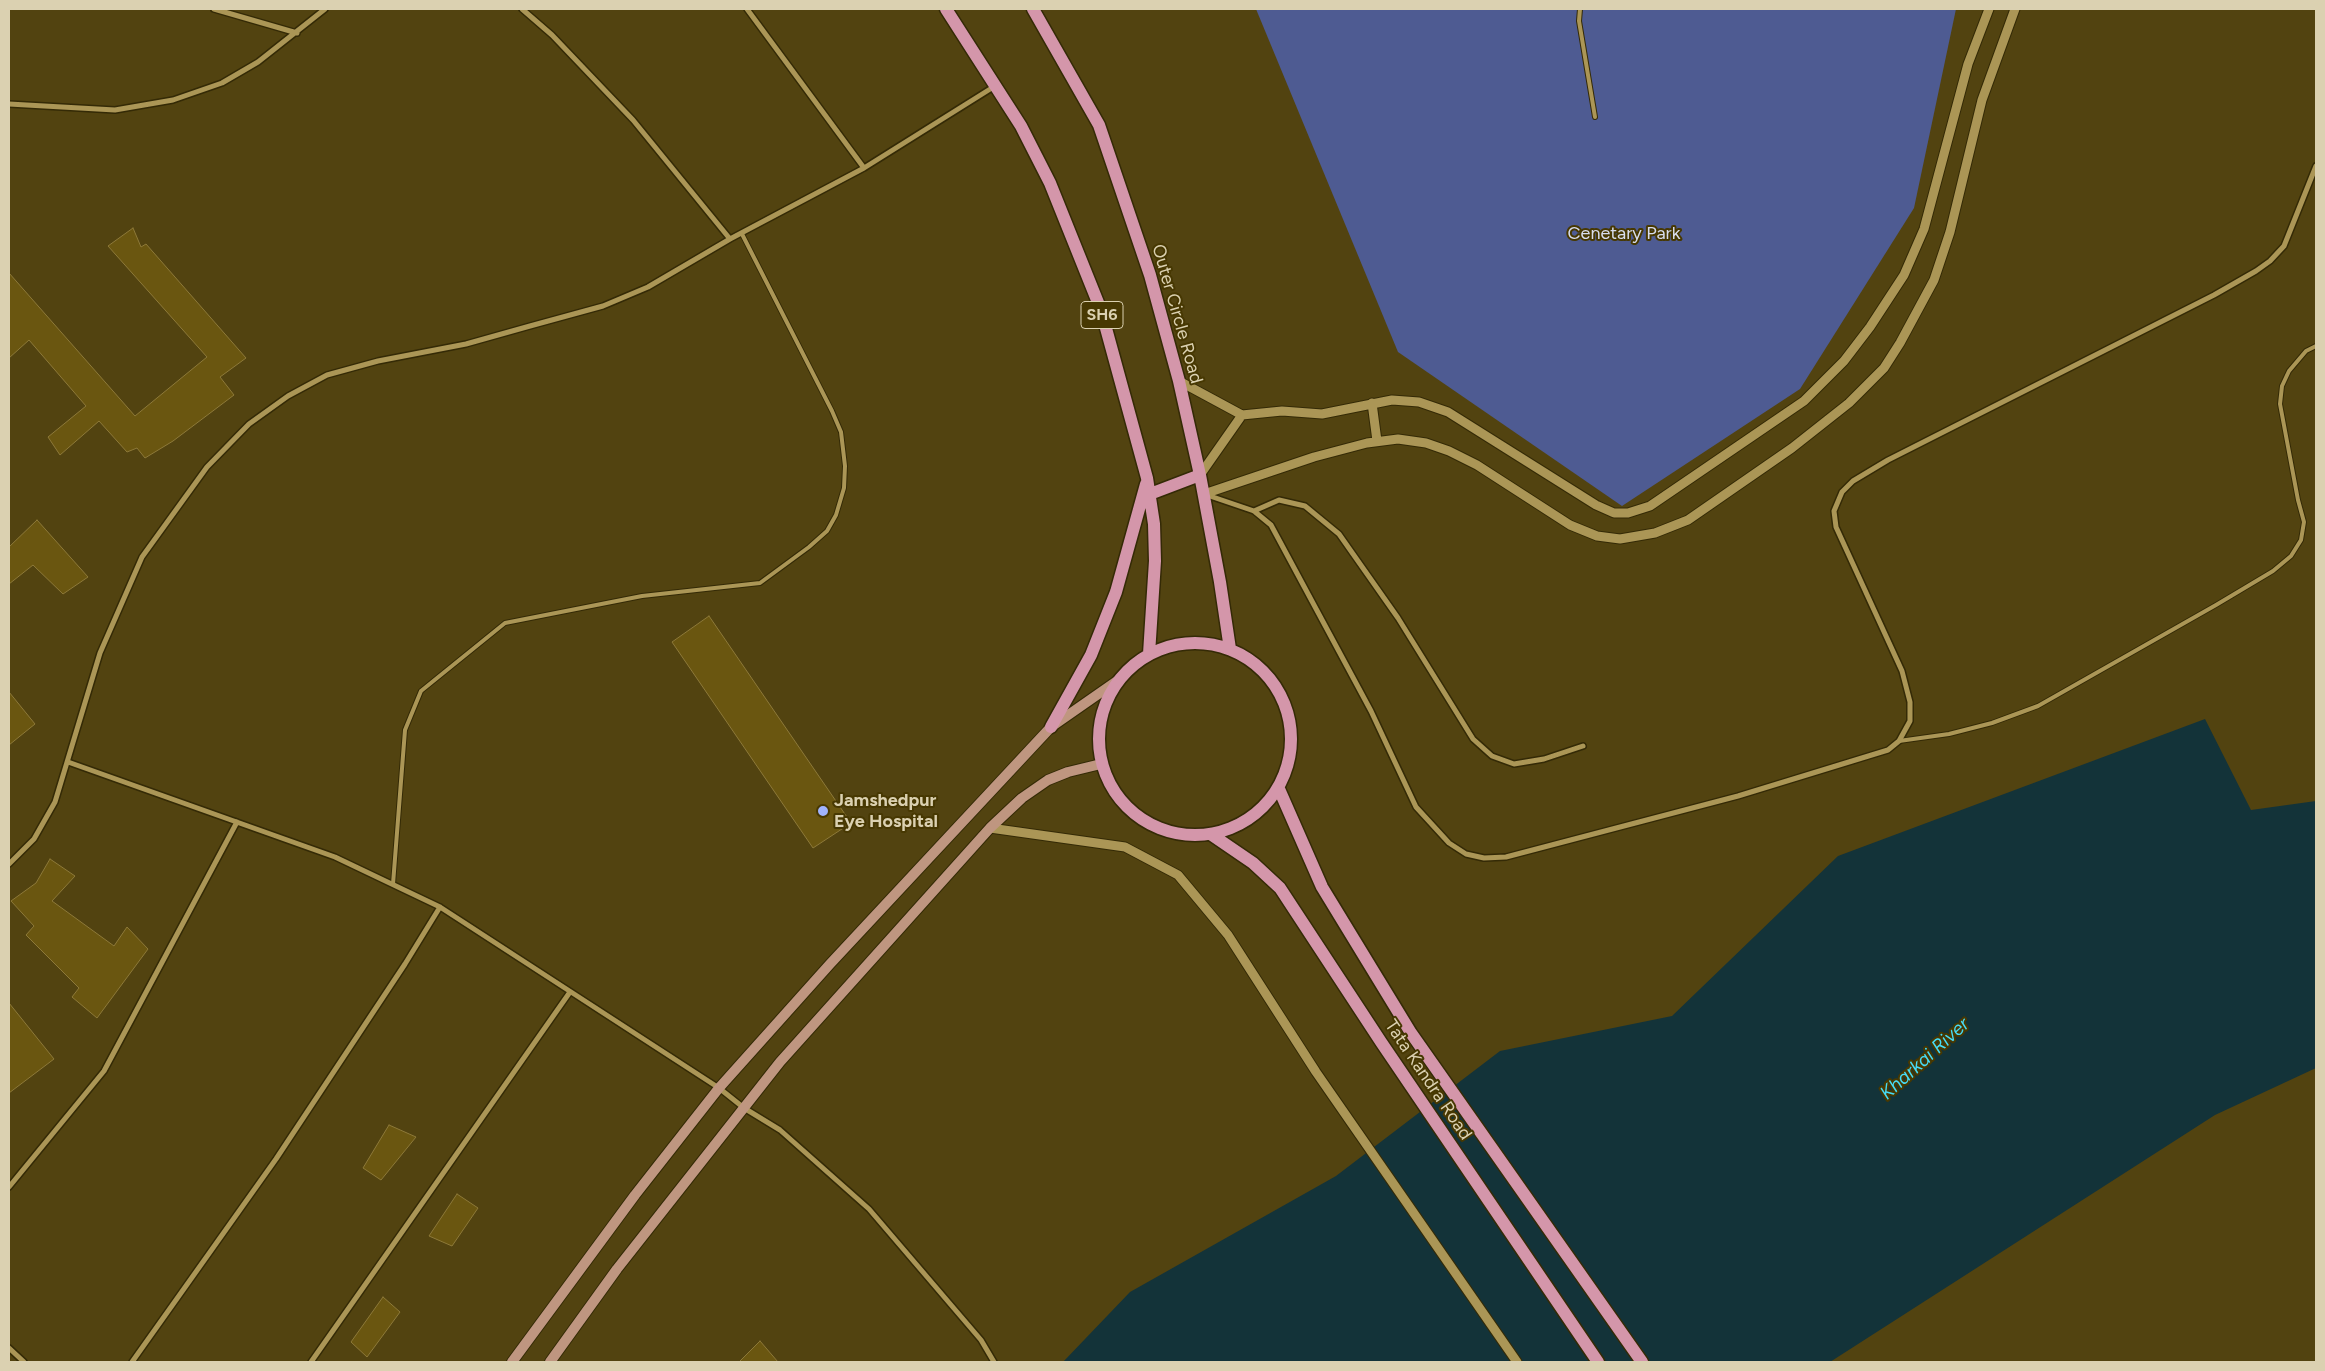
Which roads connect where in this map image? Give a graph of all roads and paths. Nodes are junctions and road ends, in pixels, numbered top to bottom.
1 (214, 9) edge
2 (325, 9) edge
3 (522, 9) edge
4 (747, 9) edge
5 (946, 9) edge
6 (1033, 9) edge
7 (1580, 9) edge
8 (1989, 9) edge
9 (2015, 9) edge
10 (297, 33) junction
11 (996, 86) junction
12 (9, 104) edge
13 (1595, 117) dead end
14 (2316, 166) edge
15 (864, 168) junction
16 (742, 234) junction
17 (730, 239) junction
18 (2316, 346) edge
19 (1179, 381) junction
20 (1372, 404) junction
21 (1242, 415) junction
22 (1377, 441) junction
23 (1200, 475) junction
24 (1147, 478) junction
25 (1150, 494) junction
26 (1204, 494) junction
27 (1254, 511) junction
28 (1230, 649) junction
29 (1149, 654) junction
30 (1118, 681) junction
31 (1051, 727) junction
32 (1899, 742) junction
33 (1583, 746) dead end
34 (68, 762) junction
35 (1101, 764) junction
36 (1279, 789) junction
37 (237, 822) junction
38 (990, 828) junction
39 (1212, 835) junction
40 (9, 864) edge
41 (393, 884) junction
42 (440, 907) junction
43 (570, 992) junction
44 (719, 1088) junction
45 (744, 1108) junction
46 (9, 1187) edge
47 (9, 1348) edge
48 (24, 1362) edge
49 (132, 1362) edge
50 (310, 1362) edge
51 (512, 1362) edge
52 (550, 1362) edge
53 (994, 1362) edge
54 (1518, 1362) edge
55 (1598, 1362) edge
56 (1642, 1362) edge

1 - 10 street
2 - 10 street
3 - 17 street
4 - 15 street
5 - 11 main road, SH6
6 - 19 main road, Outer Circle Road
7 - 13 lane
8 - 20 street
9 - 22 street
10 - 12 street
11 - 15 street
11 - 24 main road, SH6
14 - 32 street
15 - 16 street
16 - 17 street
16 - 41 lane
17 - 34 street
18 - 32 lane
19 - 21 street
19 - 23 main road, Outer Circle Road
20 - 21 street
20 - 22 street
21 - 23 street
22 - 26 street
23 - 25 main road
23 - 26 main road, Outer Circle Road
24 - 25 main road, SH6
24 - 31 main road
25 - 29 main road, SH6
26 - 27 street
26 - 28 main road, Outer Circle Road
27 - 32 street
27 - 33 street
28 - 29 main road
28 - 36 main road
29 - 30 main road
30 - 31 main road
30 - 35 main road
31 - 44 main road
34 - 37 street
34 - 40 street
35 - 38 main road
35 - 39 main road
36 - 39 main road
36 - 56 main road
37 - 41 street
37 - 46 street
38 - 45 main road
38 - 54 street
39 - 55 main road, Tata Kandra Road
41 - 42 street
42 - 43 street
42 - 49 street
43 - 44 street
43 - 50 street
44 - 45 street
44 - 51 main road
45 - 52 main road
45 - 53 street
47 - 48 street

